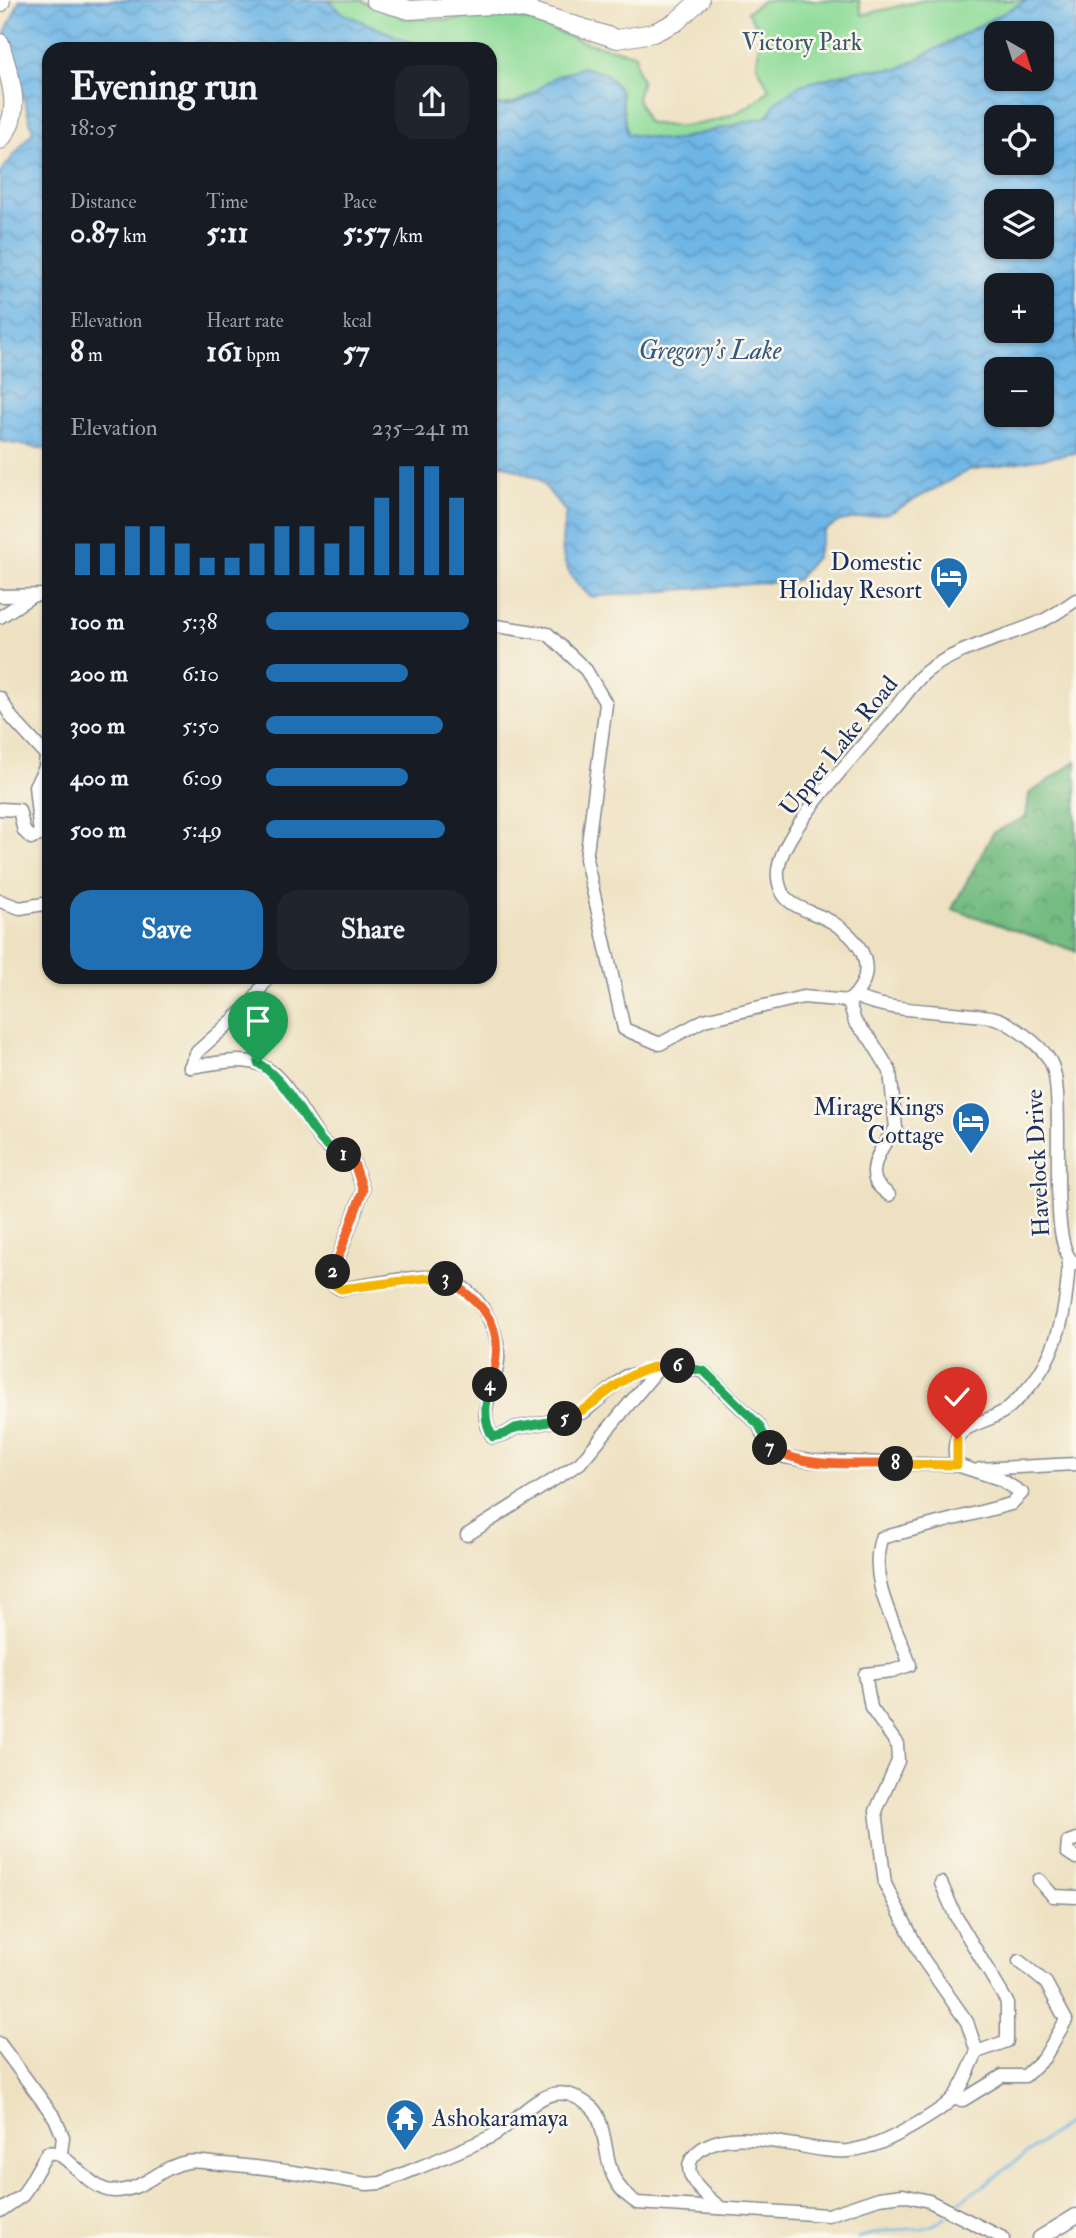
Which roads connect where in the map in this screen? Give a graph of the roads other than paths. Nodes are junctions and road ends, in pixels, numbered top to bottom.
1 (375, 0) edge
2 (700, 0) edge
3 (0, 43) edge
4 (0, 140) edge
5 (42, 595) edge
6 (0, 596) edge
7 (32, 596) junction
8 (1076, 600) edge
9 (0, 617) edge
10 (497, 626) edge
11 (0, 698) edge
12 (42, 751) edge
13 (42, 775) edge
14 (0, 809) edge
15 (42, 826) edge
16 (42, 826) edge
17 (0, 901) edge
18 (42, 904) edge
19 (263, 984) edge
20 (851, 998) junction
21 (889, 1195) dead end
22 (1073, 1261) edge
23 (658, 1368) junction
24 (1076, 1464) edge
25 (957, 1465) junction
26 (976, 1469) junction
27 (467, 1535) dead end
28 (1076, 1839) edge
29 (1076, 1858) edge
30 (1039, 1880) dead end
31 (941, 1882) dead end
32 (1076, 1897) edge
33 (1019, 1961) dead end
34 (0, 2044) edge
35 (977, 2052) junction
36 (953, 2099) junction
37 (61, 2153) junction
38 (721, 2208) junction
39 (0, 2211) edge
40 (1076, 2216) edge
41 (1003, 2238) edge
42 (1040, 2238) edge

1 - 2 highway
3 - 4 highway
5 - 7 street
6 - 7 street
7 - 9 street
8 - 20 street, Upper Lake Road
10 - 20 street
11 - 12 street
13 - 16 street
14 - 15 street
17 - 18 street
19 - 23 street
20 - 21 street
20 - 22 street, Havelock Drive
22 - 25 street, Havelock Drive
23 - 25 street
23 - 27 street
24 - 26 street
25 - 26 street
26 - 35 street
28 - 29 street
30 - 32 street
31 - 35 street
33 - 36 street
34 - 37 street
35 - 36 street
36 - 38 street
37 - 38 street
37 - 39 street
38 - 41 street
40 - 42 main road

